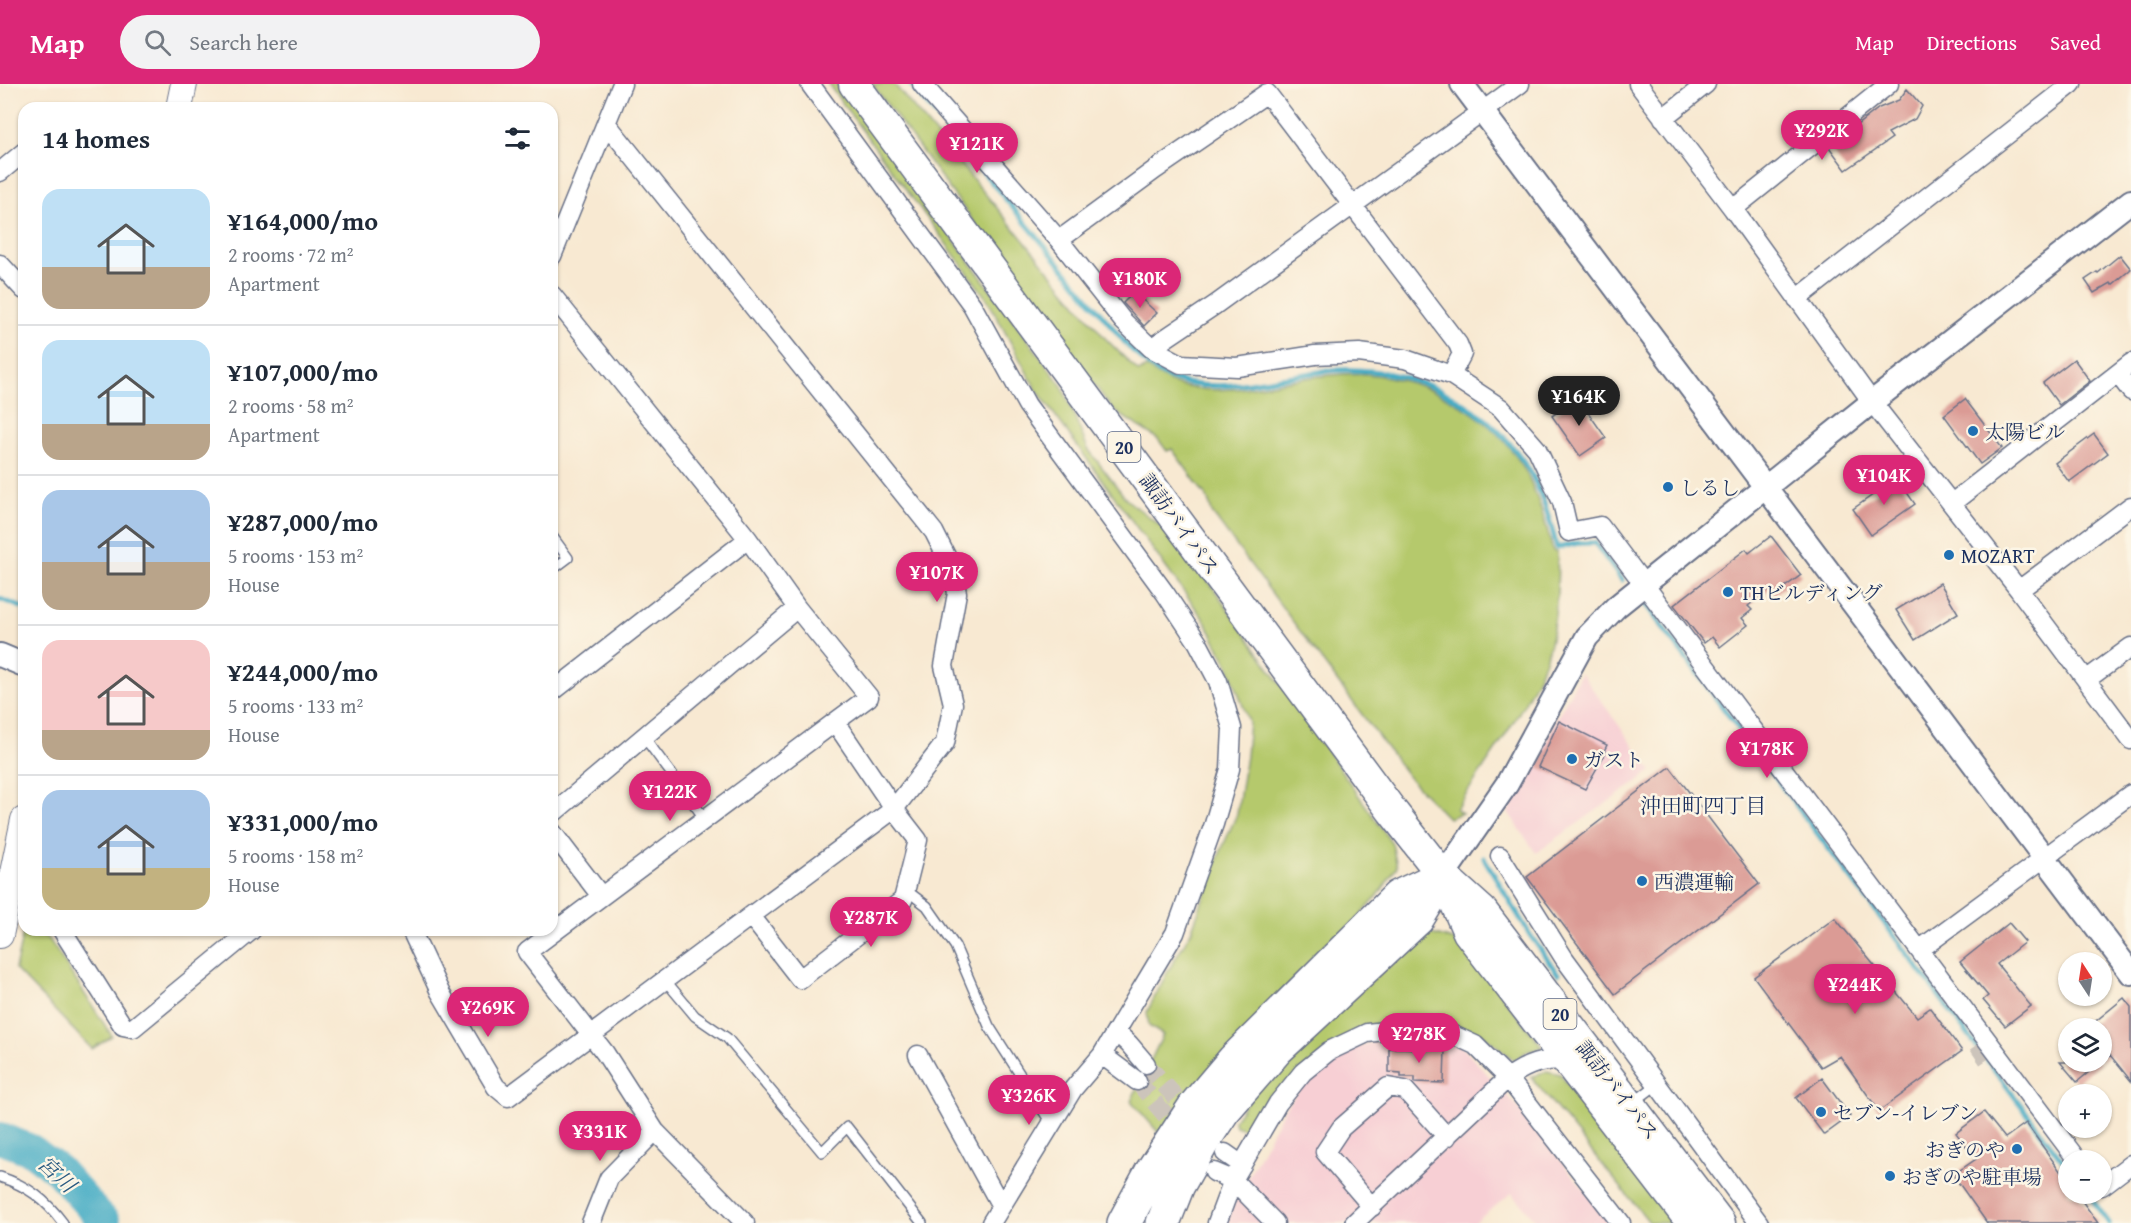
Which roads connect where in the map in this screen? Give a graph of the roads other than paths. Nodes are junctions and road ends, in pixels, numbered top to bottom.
1 (184, 84) edge
2 (622, 84) edge
3 (810, 84) edge
4 (854, 84) edge
5 (922, 84) edge
6 (1462, 84) edge
7 (1520, 84) edge
8 (1638, 84) edge
9 (1706, 84) edge
10 (1889, 84) edge
11 (2072, 84) edge
12 (180, 102) edge
13 (1483, 112) junction
14 (1664, 118) junction
15 (606, 123) junction
16 (18, 157) edge
17 (0, 172) edge
18 (2131, 201) edge
19 (1353, 206) junction
20 (1733, 209) junction
21 (1059, 240) junction
22 (558, 241) edge
23 (0, 264) edge
24 (18, 284) edge
25 (1797, 299) junction
26 (558, 301) edge
27 (1151, 348) junction
28 (2124, 369) edge
29 (1451, 375) junction
30 (2131, 391) edge
31 (1872, 402) junction
32 (1766, 487) junction
33 (1952, 503) junction
34 (2131, 506) edge
35 (748, 538) junction
36 (558, 544) edge
37 (558, 566) edge
38 (1644, 584) junction
39 (2019, 590) junction
40 (797, 608) junction
41 (2131, 647) edge
42 (0, 655) edge
43 (18, 662) edge
44 (2086, 680) junction
45 (558, 687) edge
46 (835, 722) junction
47 (644, 737) junction
48 (2131, 740) edge
49 (2131, 794) edge
50 (558, 809) edge
51 (894, 809) junction
52 (705, 819) junction
53 (558, 839) edge
54 (18, 856) edge
55 (1500, 856) dead end
56 (2046, 858) junction
57 (1443, 876) junction
58 (906, 890) junction
59 (601, 896) junction
60 (11, 898) edge
61 (751, 916) junction
62 (558, 929) edge
63 (0, 935) edge
64 (66, 936) edge
65 (245, 936) edge
66 (414, 936) edge
67 (548, 936) edge
68 (1919, 950) junction
69 (2131, 973) edge
70 (665, 980) junction
71 (1116, 1032) junction
72 (591, 1035) junction
73 (918, 1055) dead end
74 (1102, 1055) junction
75 (1567, 1060) junction
76 (1146, 1064) tunnel mouth
77 (1508, 1078) junction
78 (1137, 1081) tunnel mouth
79 (1660, 1082) junction
80 (1629, 1105) junction
81 (1052, 1123) junction
82 (655, 1131) junction
83 (1447, 1137) junction
84 (2070, 1150) edge
85 (1225, 1153) dead end
86 (2131, 1164) edge
87 (1214, 1172) dead end
88 (1238, 1172) junction
89 (0, 1177) edge
90 (2112, 1178) edge
91 (1717, 1201) edge
92 (1001, 1206) junction
93 (1372, 1207) junction
94 (63, 1223) edge
95 (591, 1223) edge
96 (745, 1223) edge
97 (922, 1223) edge
98 (991, 1223) edge
99 (1124, 1223) edge
100 (1163, 1223) edge
101 (1217, 1223) edge
102 (1275, 1223) edge
103 (1354, 1223) edge
104 (1621, 1223) edge
105 (1759, 1223) edge

1 - 12 main road
2 - 15 street
3 - 71 street
4 - 57 highway, 諏訪バイパス / 20
5 - 21 street
6 - 13 street
7 - 13 street
8 - 14 street
9 - 14 street
10 - 20 street
11 - 25 street
13 - 19 street
13 - 32 street
14 - 20 street
15 - 22 street
15 - 51 street
16 - 17 street
18 - 31 street
19 - 21 street
19 - 27 street
19 - 29 street
20 - 25 street
21 - 27 street
23 - 24 street
25 - 31 street
26 - 35 street
27 - 29 street
28 - 30 street
28 - 33 street
29 - 38 street
31 - 32 street
31 - 33 street
32 - 38 street
32 - 56 street
33 - 39 street
34 - 39 street
35 - 40 street
35 - 45 street
36 - 37 lane
38 - 57 street
38 - 68 street
39 - 44 street
40 - 46 street
40 - 47 street
41 - 44 street
42 - 43 street
44 - 48 street
46 - 51 street
46 - 52 street
47 - 50 street
47 - 52 lane
49 - 56 street
51 - 58 street
51 - 61 street
52 - 59 street
53 - 59 street
54 - 60 main road
55 - 79 street
56 - 68 street
56 - 69 street
57 - 75 highway, 諏訪バイパス / 20
57 - 80 highway, 諏訪バイパス / 20
57 - 99 highway
57 - 100 highway
58 - 61 street
58 - 81 lane
59 - 62 street
60 - 63 main road
61 - 70 street
64 - 65 street
66 - 72 street
67 - 72 street
68 - 84 street
70 - 72 street
70 - 97 lane
71 - 74 street
71 - 76 street
72 - 82 street
73 - 92 street
74 - 78 street
74 - 81 street
75 - 77 street
75 - 91 highway, 諏訪バイパス / 20
77 - 83 street
77 - 88 street
77 - 104 street
79 - 80 lane
79 - 91 street
80 - 91 highway, 諏訪バイパス / 20
81 - 92 street
82 - 95 street
82 - 96 street
83 - 93 street
83 - 93 street
85 - 88 street
86 - 90 street
87 - 88 street
88 - 101 street
88 - 102 street
89 - 94 lane
91 - 105 street
92 - 98 street
93 - 103 street

